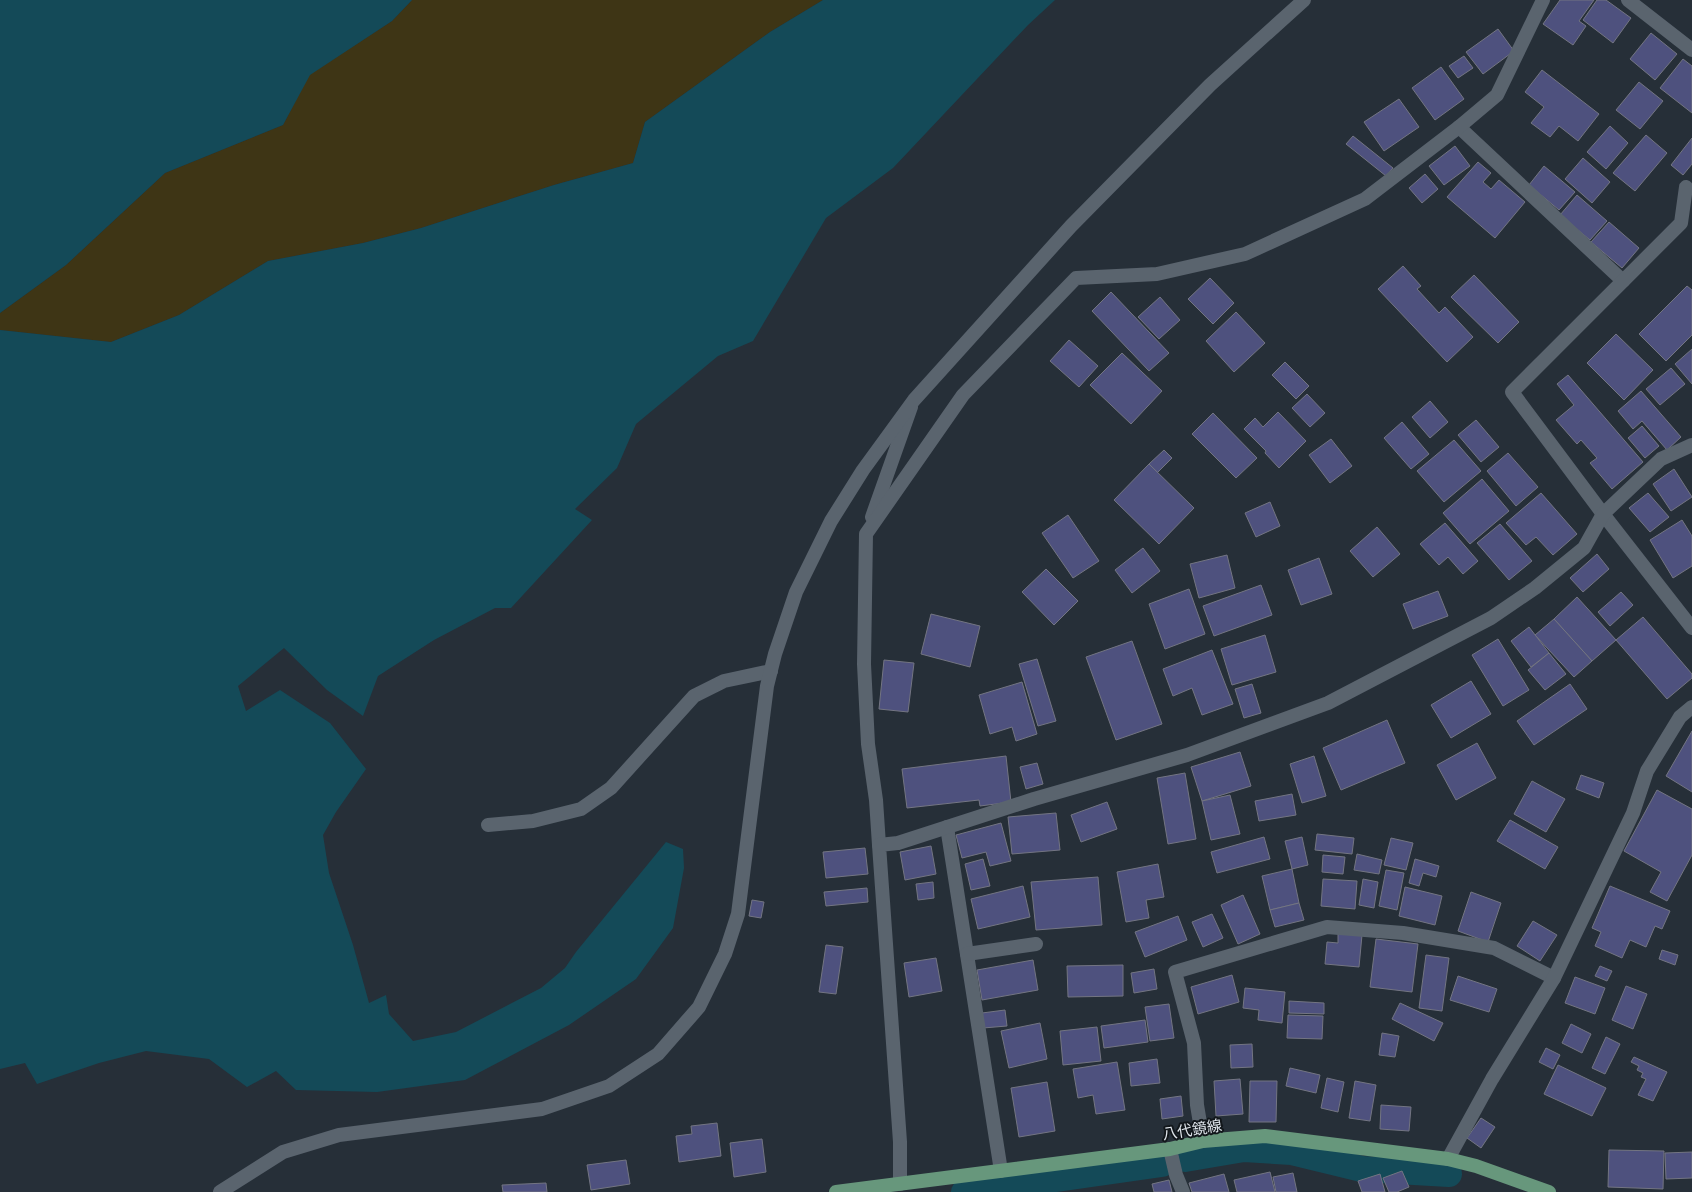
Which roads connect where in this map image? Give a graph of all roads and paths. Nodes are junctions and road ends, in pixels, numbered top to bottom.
1 (1304, 0) edge
2 (1543, 0) edge
3 (1628, 0) edge
4 (1692, 50) edge
5 (1459, 126) junction
6 (1686, 187) dead end
7 (1623, 281) junction
8 (914, 400) junction
9 (1692, 445) edge
10 (1603, 514) junction
11 (866, 534) junction
12 (1692, 628) edge
13 (771, 671) junction
14 (1692, 707) edge
15 (488, 825) dead end
16 (947, 827) junction
17 (879, 845) junction
18 (1036, 944) dead end
19 (967, 954) junction
20 (1554, 978) junction
21 (1203, 1141) junction
22 (1170, 1149) junction
23 (1448, 1159) junction
24 (1001, 1171) junction
25 (900, 1184) junction
26 (220, 1192) edge
27 (836, 1192) edge
28 (1183, 1192) edge
29 (1548, 1192) edge

1 - 8 street
2 - 5 street
3 - 4 street
5 - 7 street
5 - 11 street
6 - 7 street
7 - 10 street
8 - 11 street
8 - 13 street
9 - 10 street
10 - 12 street
10 - 16 street
11 - 17 street
13 - 15 street
13 - 26 street
14 - 20 street
16 - 17 street
16 - 19 street
17 - 25 street
18 - 19 street
19 - 24 street
20 - 21 street
20 - 23 street
21 - 22 main road, 八代鏡線
21 - 23 main road, 八代鏡線
22 - 24 main road, 八代鏡線
22 - 28 street
23 - 29 main road, 八代鏡線
24 - 25 main road, 八代鏡線
25 - 27 main road, 八代鏡線

